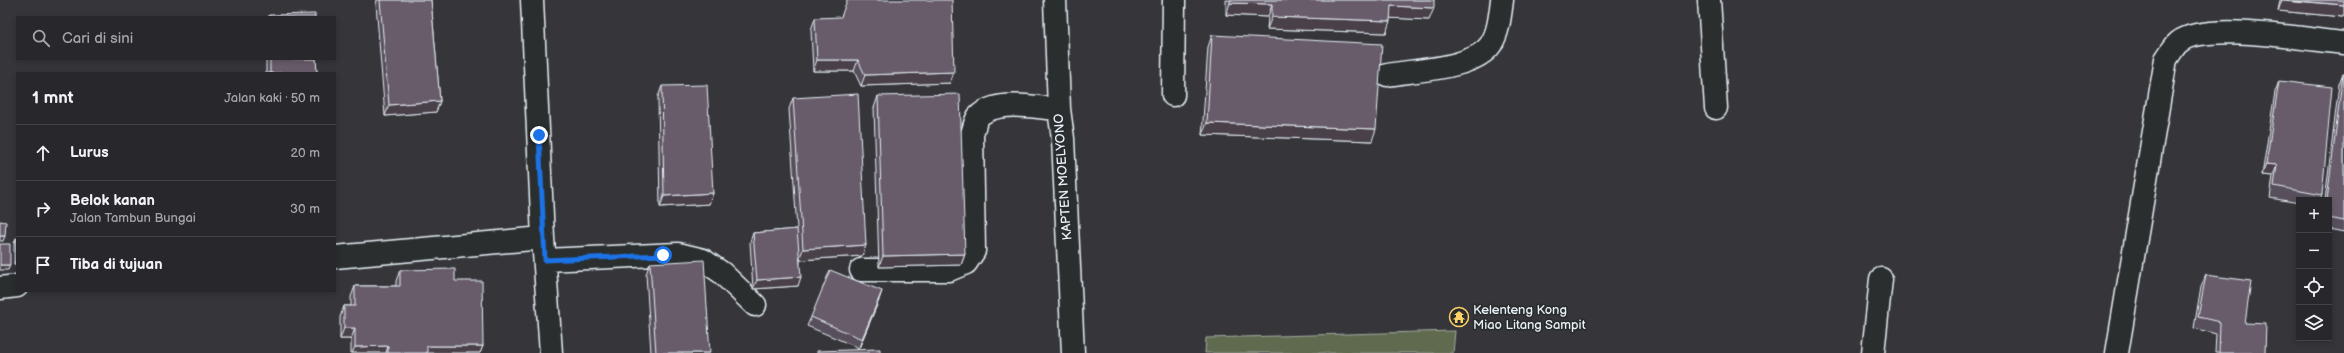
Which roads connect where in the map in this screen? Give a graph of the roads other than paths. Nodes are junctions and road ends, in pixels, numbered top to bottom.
1 (532, 0) edge
2 (1056, 0) edge
3 (1174, 0) edge
4 (1502, 0) edge
5 (1710, 0) edge
6 (2344, 43) edge
7 (1387, 74) dead end
8 (1173, 95) dead end
9 (1716, 108) dead end
10 (1059, 109) junction
11 (543, 238) junction
12 (336, 257) edge
13 (545, 260) junction
14 (861, 270) dead end
15 (1881, 279) dead end
16 (16, 286) edge
17 (0, 288) edge
18 (756, 305) dead end
19 (551, 353) edge
20 (1073, 353) edge
21 (1873, 353) edge
22 (2117, 353) edge

1 - 11 street
2 - 10 street, KAPTEN MOELYONO
3 - 8 street
4 - 7 street
5 - 9 street
6 - 22 street
10 - 14 street
10 - 20 street, KAPTEN MOELYONO
11 - 12 street
11 - 13 street
13 - 18 street
13 - 19 street
15 - 21 street
16 - 17 street

